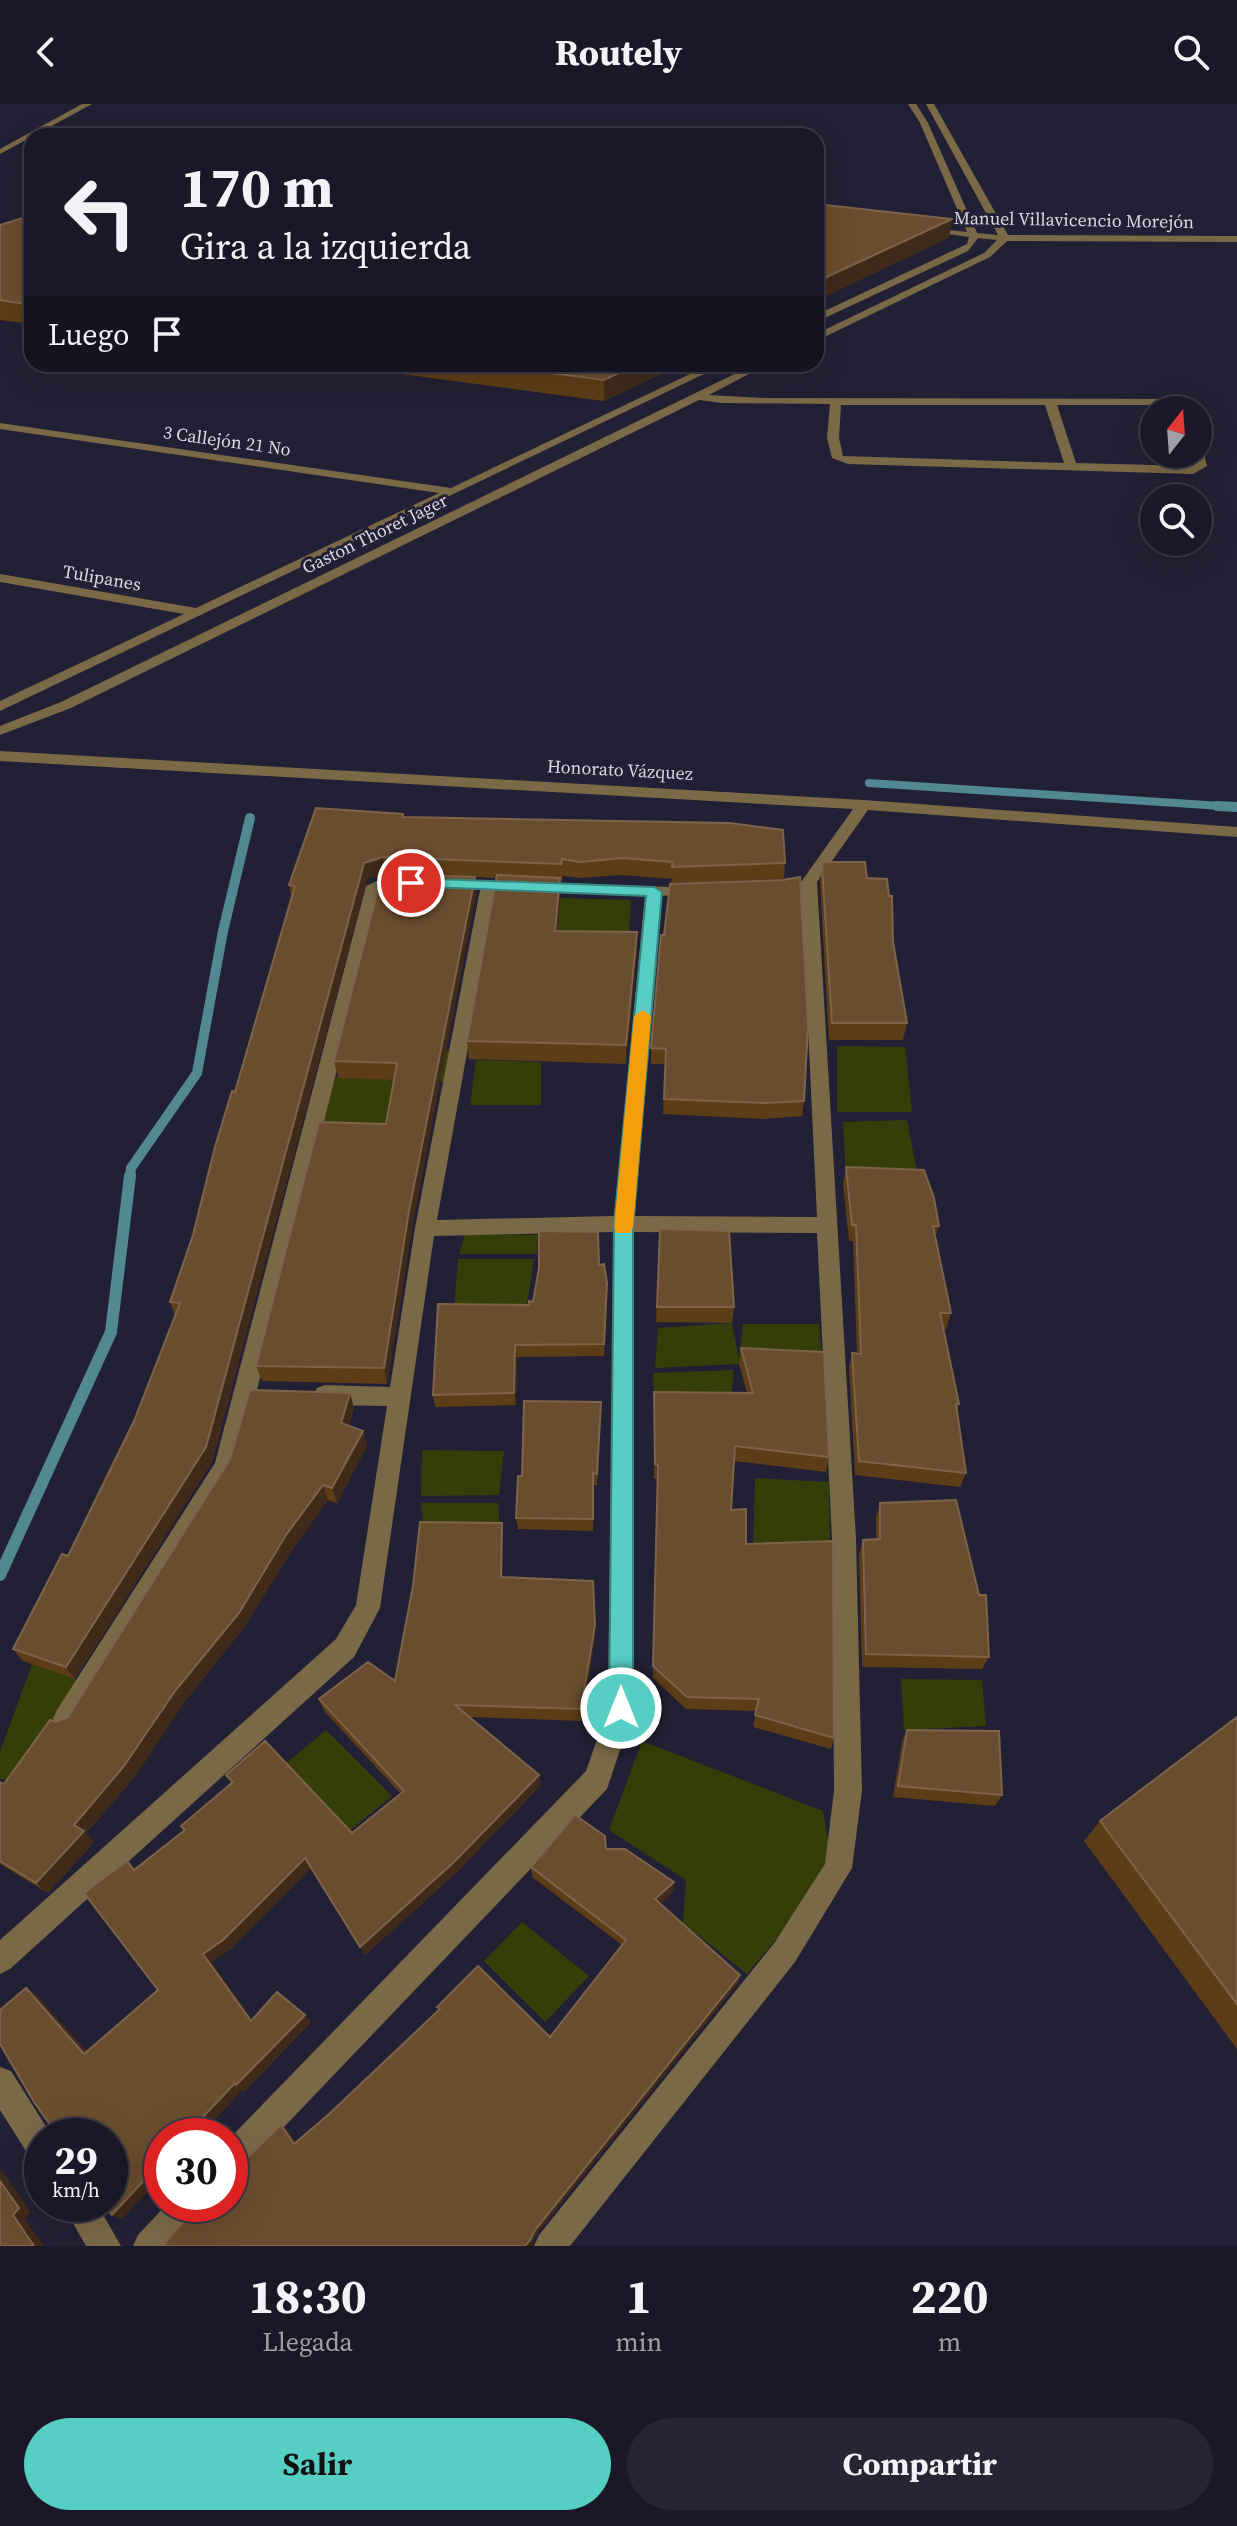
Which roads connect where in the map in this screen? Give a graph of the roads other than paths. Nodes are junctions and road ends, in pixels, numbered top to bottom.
1 (88, 104) edge
2 (912, 104) edge
3 (930, 104) edge
4 (43, 128) edge
5 (11, 132) dead end
6 (24, 133) edge
7 (24, 138) edge
8 (0, 152) edge
9 (911, 229) edge
10 (974, 236) junction
11 (1005, 238) junction
12 (1237, 239) edge
13 (824, 315) edge
14 (824, 334) edge
15 (703, 372) edge
16 (746, 372) edge
17 (697, 396) junction
18 (836, 400) junction
19 (1050, 402) junction
20 (1140, 402) edge
21 (0, 426) edge
22 (1071, 467) junction
23 (1197, 468) edge
24 (449, 491) junction
25 (0, 578) edge
26 (199, 613) junction
27 (0, 707) edge
28 (0, 731) edge
29 (0, 756) edge
30 (864, 805) junction
31 (1237, 832) edge
32 (489, 885) junction
33 (686, 891) edge
34 (654, 892) junction
35 (624, 1224) junction
36 (829, 1225) junction
37 (425, 1228) junction
38 (307, 1395) edge
39 (400, 1397) junction
40 (66, 1719) edge
41 (0, 1959) edge
42 (0, 2082) edge
43 (24, 2120) edge
44 (248, 2142) edge
45 (90, 2222) edge
46 (172, 2222) edge
47 (105, 2246) edge
48 (149, 2246) edge
49 (550, 2246) edge

1 - 4 street
2 - 10 street
3 - 11 street
5 - 6 street
7 - 8 street
9 - 10 street, Manuel Villavicencio Morejón
10 - 11 street, Manuel Villavicencio Morejón
10 - 13 street
11 - 12 street, Manuel Villavicencio Morejón
11 - 14 street
15 - 24 street, Gaston Thoret Jager
16 - 17 street, Gaston Thoret Jager
17 - 18 street
17 - 28 street, Gaston Thoret Jager
18 - 19 street
18 - 22 street
19 - 20 street
19 - 22 street
21 - 24 street, 3 Callejón 21 No
22 - 23 street
24 - 26 street, Gaston Thoret Jager
25 - 26 street, Tulipanes
26 - 27 street, Gaston Thoret Jager
29 - 30 street, Honorato Vázquez
30 - 31 street, Honorato Vázquez
30 - 36 street
32 - 34 street
32 - 37 street
32 - 40 street
33 - 34 street
34 - 35 street
35 - 36 street
35 - 37 street
35 - 44 street
36 - 49 street
37 - 39 street
38 - 39 street
39 - 41 street
42 - 43 street
45 - 47 street
46 - 48 street

